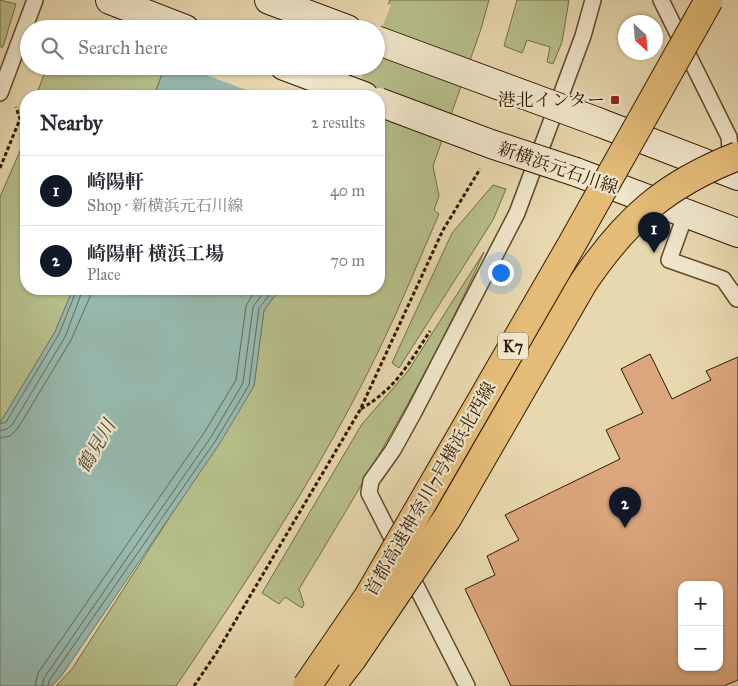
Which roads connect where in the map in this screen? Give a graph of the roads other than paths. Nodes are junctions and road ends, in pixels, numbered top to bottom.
1 (34, 0) edge
2 (110, 0) edge
3 (269, 0) edge
4 (593, 0) edge
5 (661, 0) edge
6 (695, 0) edge
7 (709, 0) edge
8 (27, 20) edge
9 (162, 20) edge
10 (323, 20) edge
11 (20, 38) edge
12 (385, 43) edge
13 (308, 75) edge
14 (348, 90) edge
15 (0, 93) edge
16 (385, 104) edge
17 (734, 167) edge
18 (686, 213) junction
19 (738, 232) edge
20 (737, 299) edge
21 (295, 686) edge
22 (307, 686) edge
23 (331, 686) edge
24 (344, 686) edge
25 (467, 686) edge

1 - 8 lane
2 - 9 street
3 - 10 street
4 - 25 lane
5 - 17 lane
6 - 21 highway, 首都高速神奈川7号横浜北西線 / K7
7 - 22 highway, 首都高速神奈川7号横浜北西線 / K7, bridge
11 - 15 lane
12 - 17 street, bridge
13 - 14 street
16 - 18 street, 新横浜元石川線, bridge
17 - 23 highway, K7, bridge
17 - 24 highway, K7
18 - 19 street, 新横浜元石川線
18 - 20 lane

